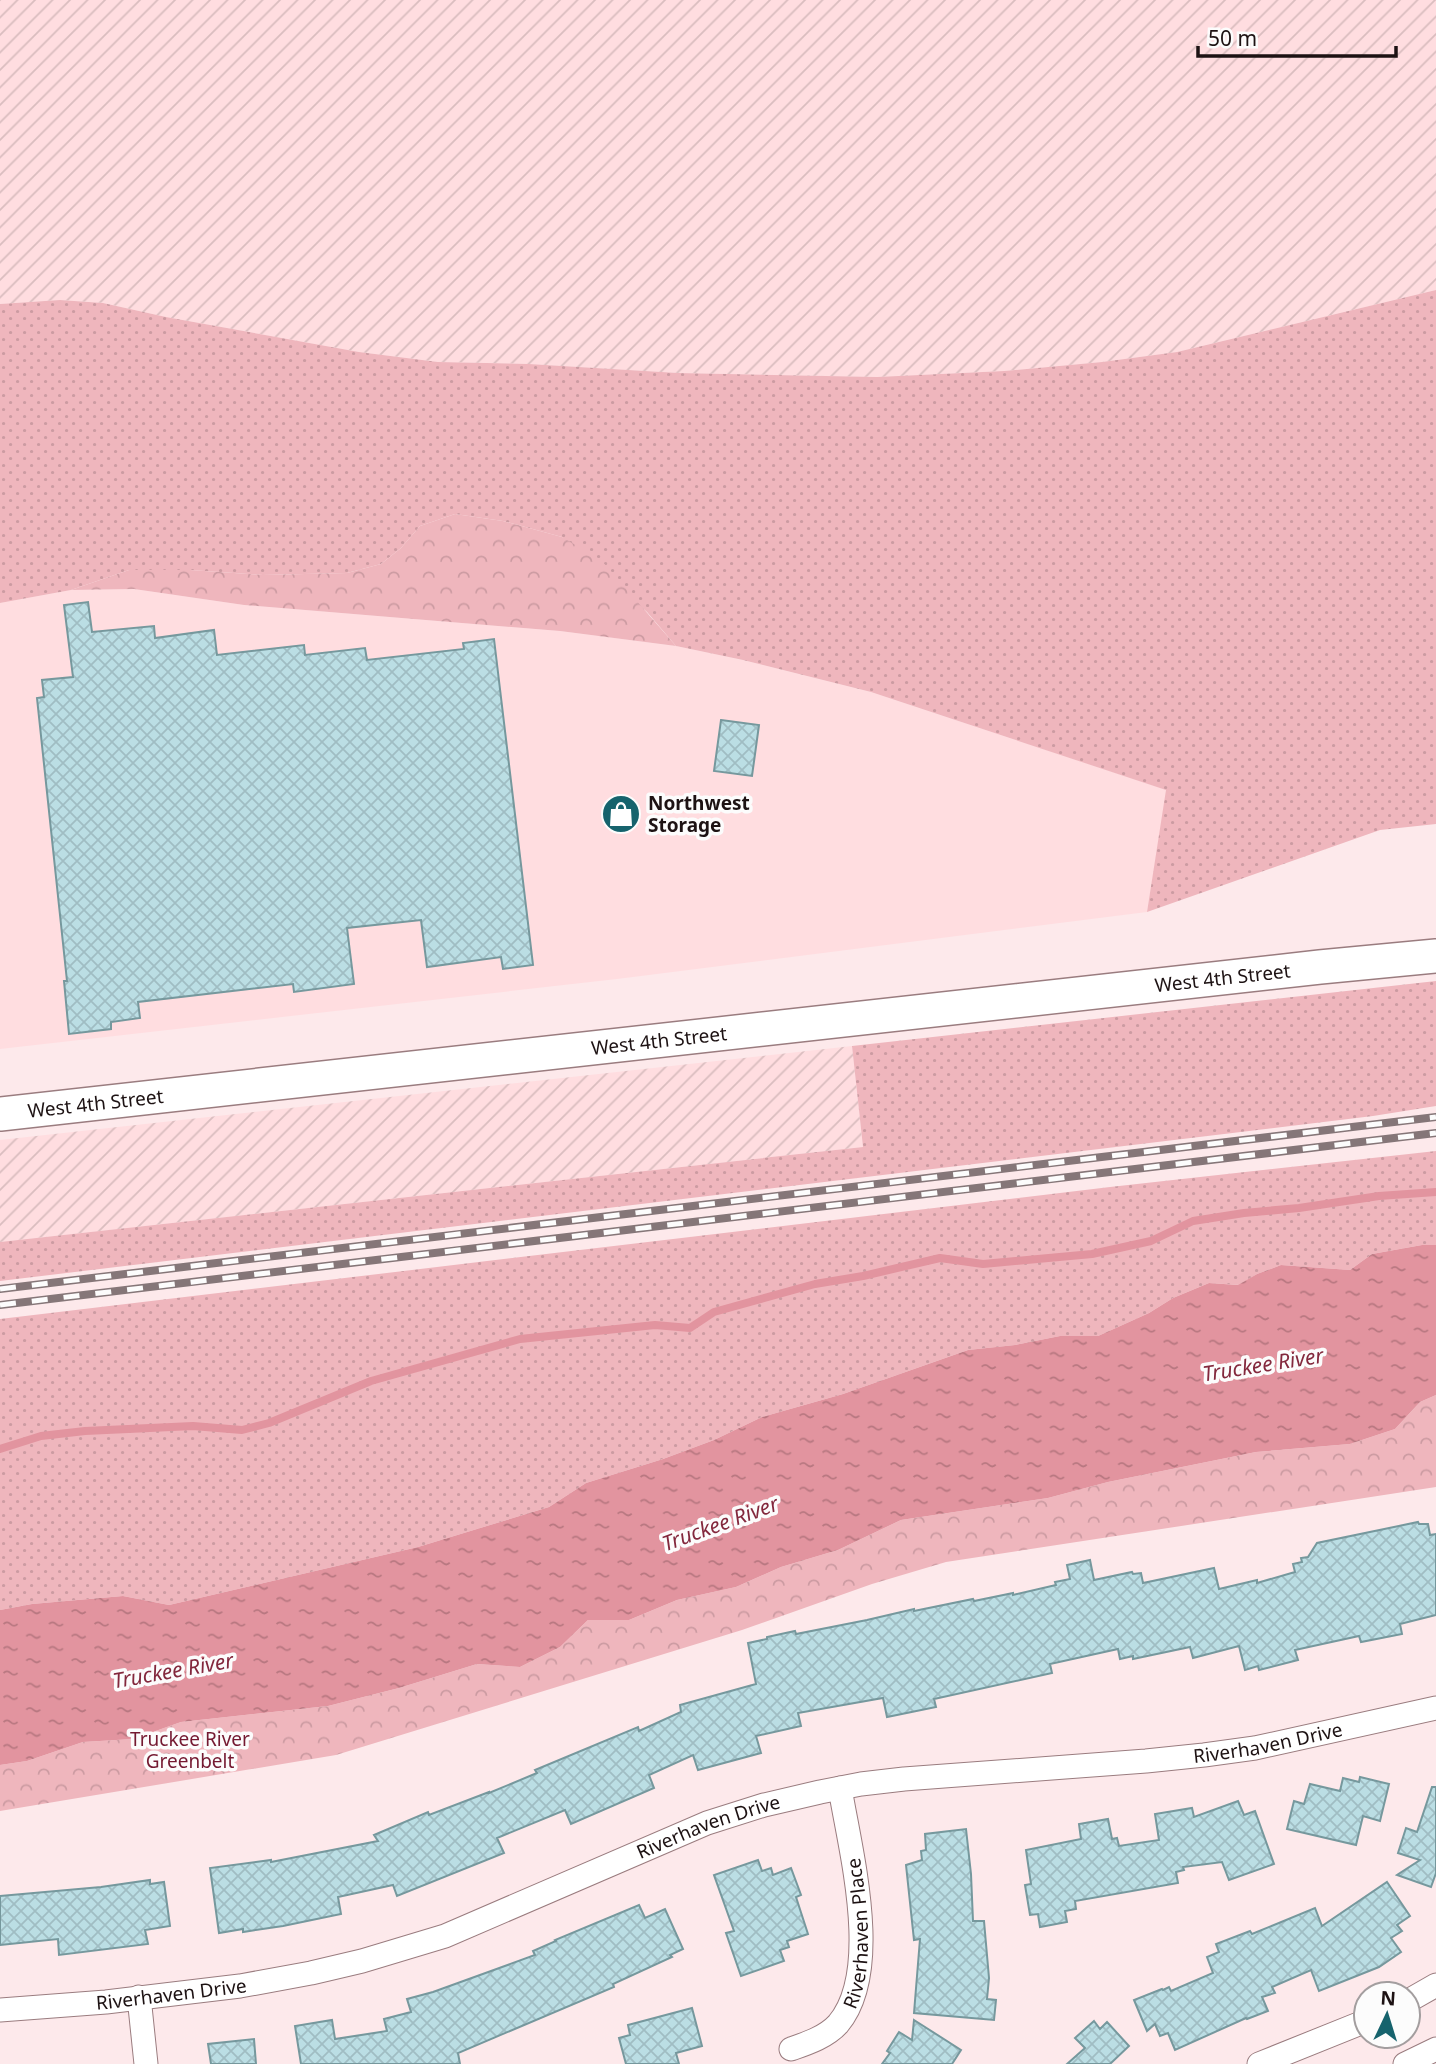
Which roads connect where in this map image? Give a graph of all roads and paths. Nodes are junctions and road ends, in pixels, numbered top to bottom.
1 (1436, 947) edge
2 (1436, 956) edge
3 (1320, 967) junction
4 (0, 1114) edge
5 (1436, 1708) edge
6 (840, 1788) junction
7 (139, 1997) junction
8 (0, 2010) edge
9 (1352, 2027) edge
10 (791, 2049) dead end
11 (1436, 2049) edge
12 (146, 2064) edge
13 (1259, 2064) edge
14 (1405, 2064) edge

1 - 3 main road, West 4th Street
2 - 3 main road, West 4th Street
3 - 4 main road, West 4th Street
5 - 6 street, Riverhaven Drive
6 - 7 street, Riverhaven Drive
6 - 10 street, Riverhaven Place
7 - 8 street, Riverhaven Drive
7 - 12 street
9 - 13 street
11 - 14 street

